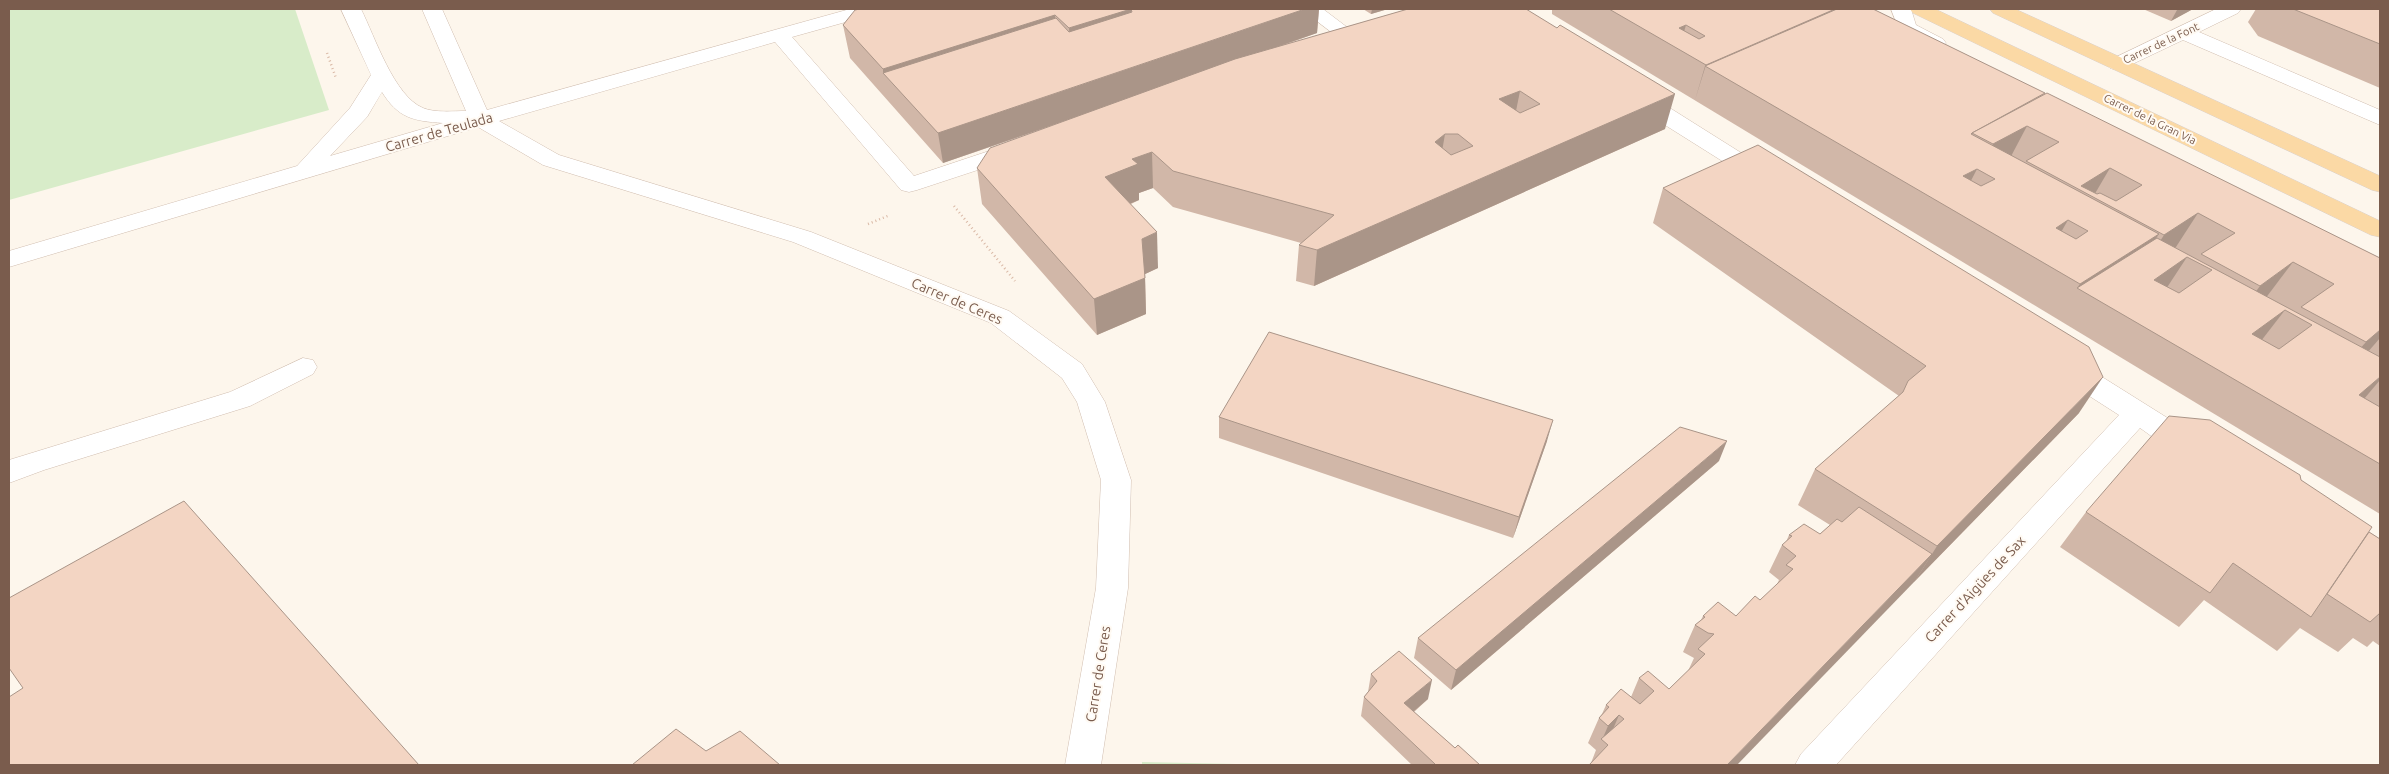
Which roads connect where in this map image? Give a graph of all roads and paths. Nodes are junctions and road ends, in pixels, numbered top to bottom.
1 (352, 9) edge
2 (432, 9) edge
3 (871, 9) edge
4 (1311, 9) edge
5 (1901, 9) edge
6 (1920, 9) edge
7 (2000, 9) edge
8 (2232, 9) edge
9 (2185, 33) junction
10 (779, 35) junction
11 (1322, 47) edge
12 (327, 52) dead end
13 (1958, 55) edge
14 (2117, 64) junction
15 (382, 75) junction
16 (339, 86) dead end
17 (1618, 86) edge
18 (2380, 118) edge
19 (480, 119) junction
20 (1034, 143) edge
21 (303, 172) junction
22 (2380, 185) edge
23 (1785, 190) edge
24 (956, 209) dead end
25 (899, 211) dead end
26 (2380, 230) edge
27 (819, 244) junction
28 (9, 259) edge
29 (1000, 317) junction
30 (2045, 354) edge
31 (303, 367) dead end
32 (2138, 412) junction
33 (2213, 461) edge
34 (9, 472) edge
35 (1083, 765) edge
36 (1813, 765) edge

1 - 15 street
2 - 19 street
3 - 10 street, Carrer de Teulada
4 - 11 street
5 - 13 street
6 - 26 main road, Carrer de la Gran Via
7 - 14 main road
8 - 9 street, Carrer de la Font
9 - 14 street, Carrer de la Font
9 - 18 street
10 - 19 street, Carrer de Teulada
10 - 20 street
12 - 16 path
14 - 22 main road
15 - 19 street
15 - 21 street
17 - 23 street
19 - 21 street, Carrer de Teulada
19 - 27 street, Carrer de Ceres
21 - 28 street, Carrer de Teulada
24 - 29 path
25 - 27 path
27 - 29 street, Carrer de Ceres
29 - 35 street, Carrer de Ceres
30 - 32 street
31 - 34 street
32 - 33 street
32 - 36 street, Carrer d'Aigües de Sax

